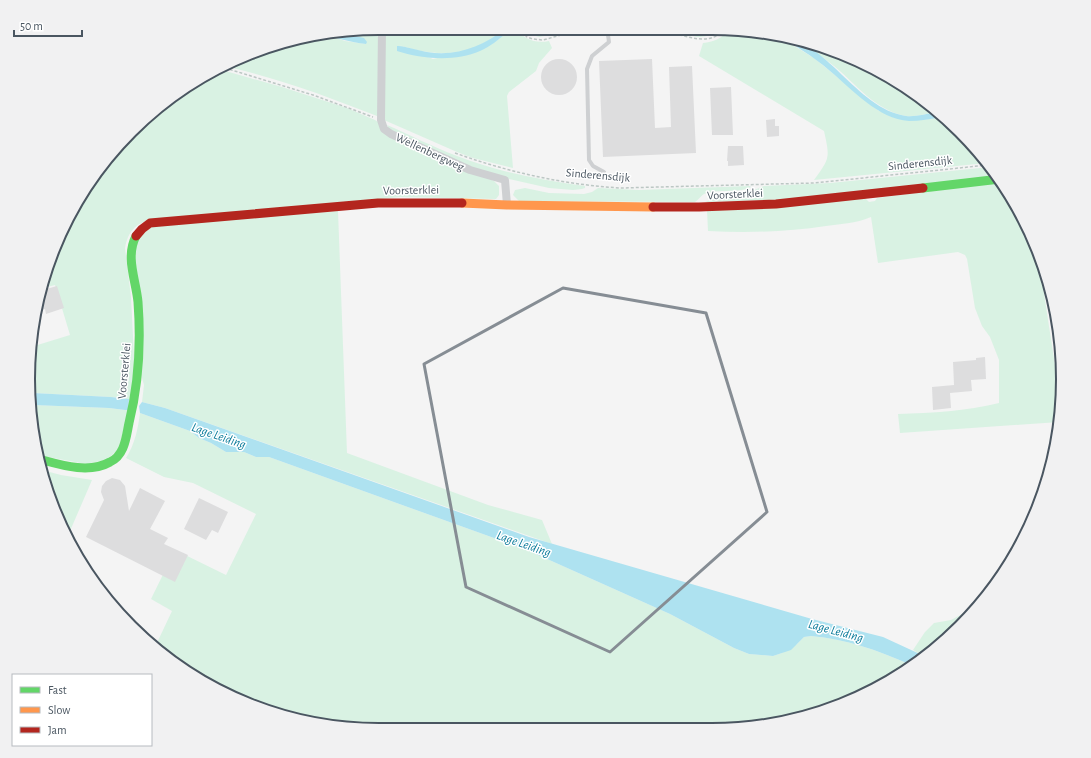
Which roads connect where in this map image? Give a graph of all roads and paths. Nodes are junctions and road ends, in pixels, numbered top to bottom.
1 (382, 35) edge
2 (526, 35) edge
3 (561, 35) edge
4 (608, 35) edge
5 (680, 35) edge
6 (716, 35) edge
7 (229, 69) edge
8 (381, 120) junction
9 (450, 151) dead end
10 (982, 166) edge
11 (604, 172) dead end
12 (992, 180) edge
13 (507, 205) junction
14 (45, 460) edge

1 - 8 street
2 - 3 path
4 - 11 lane
5 - 6 path
7 - 8 path
8 - 13 street, Wellenbergweg
9 - 10 path, Sinderensdijk
12 - 13 street, Voorsterklei
13 - 14 street, Voorsterklei

